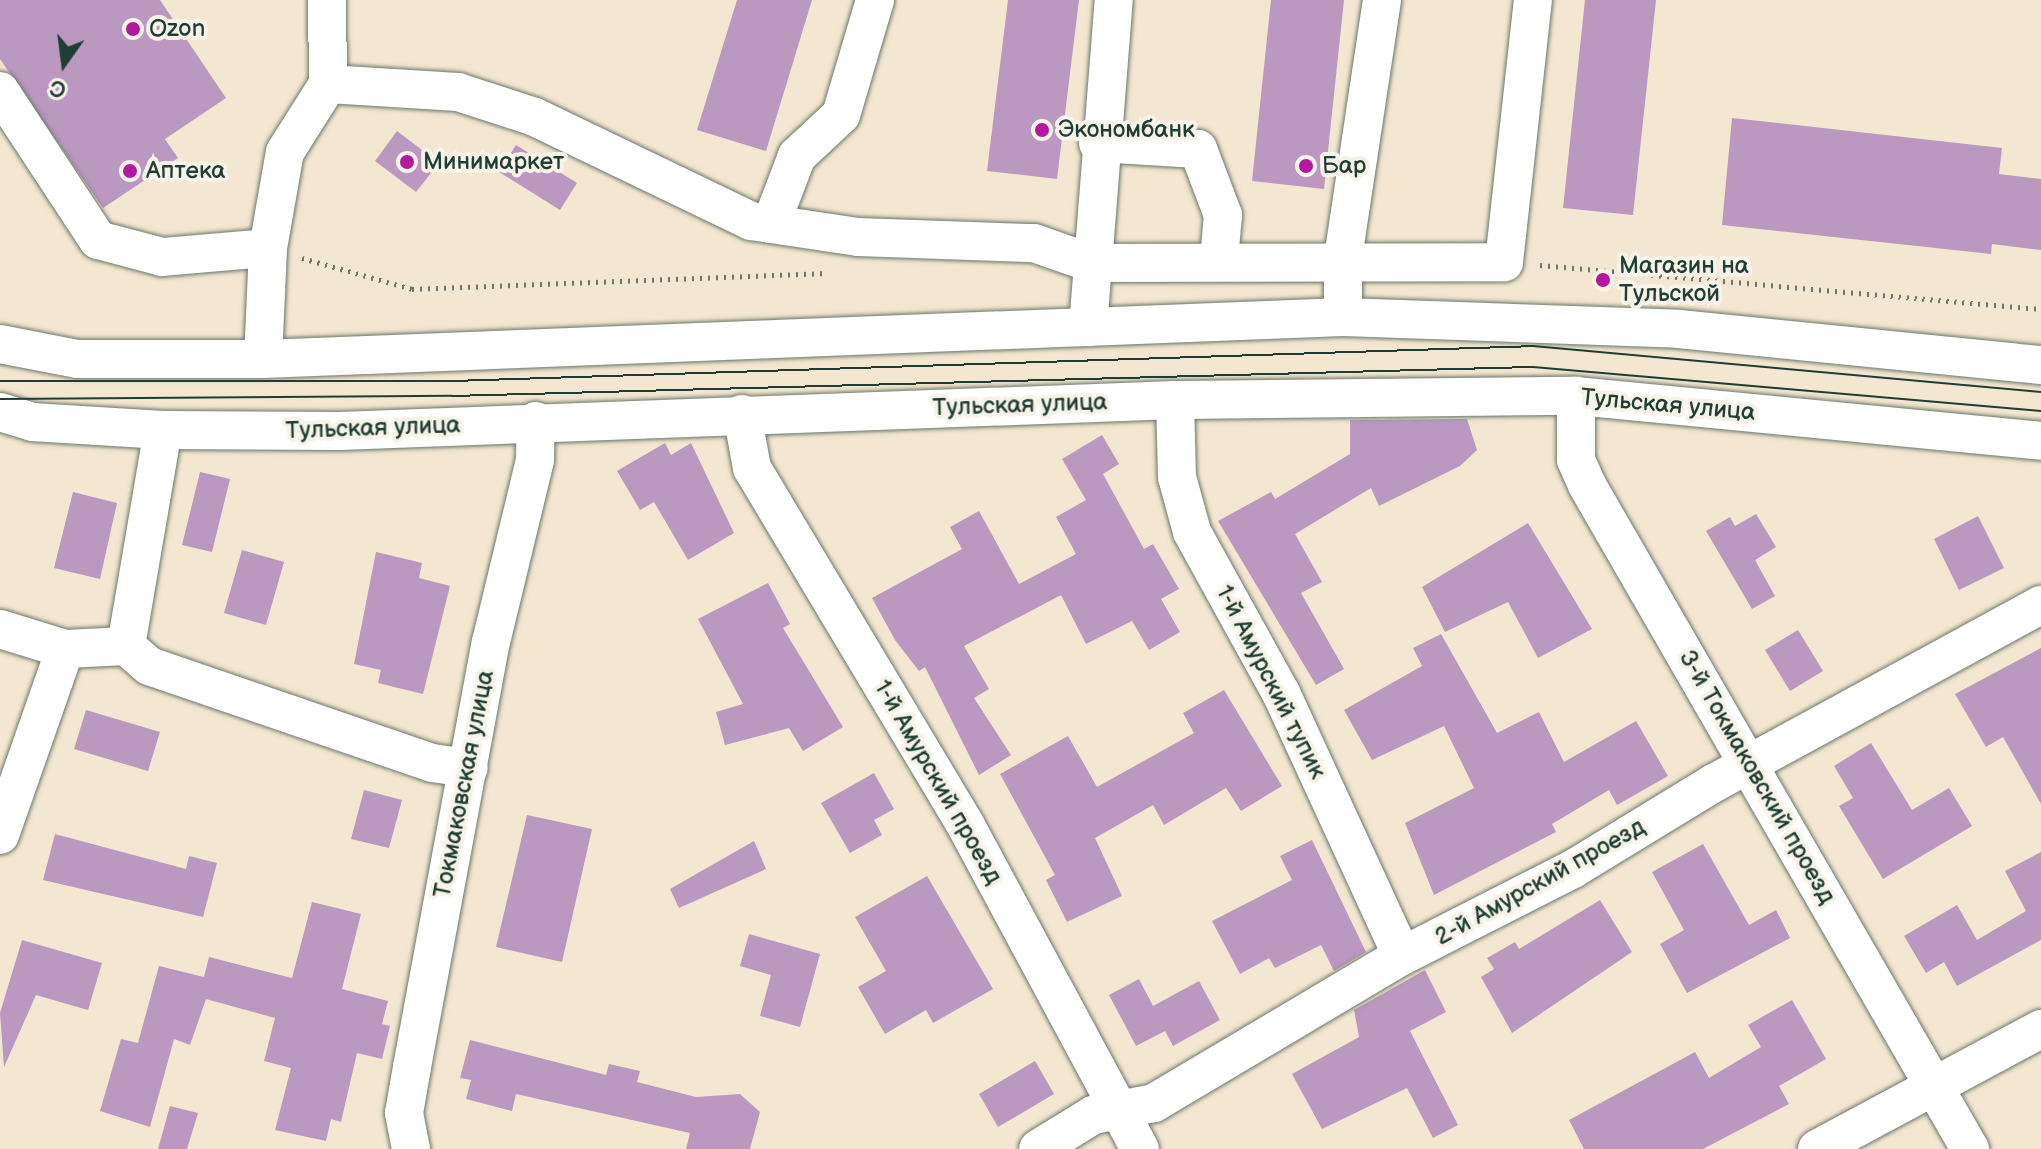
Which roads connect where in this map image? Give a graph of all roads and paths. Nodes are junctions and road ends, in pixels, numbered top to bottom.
1 (327, 0) edge
2 (875, 0) edge
3 (1114, 0) edge
4 (1382, 0) edge
5 (1533, 0) edge
6 (328, 84) junction
7 (0, 91) edge
8 (1098, 143) junction
9 (771, 224) junction
10 (268, 248) junction
11 (1343, 258) junction
12 (1219, 259) junction
13 (1504, 262) junction
14 (1091, 263) junction
15 (840, 272) dead end
16 (2041, 309) edge
17 (1343, 317) junction
18 (1088, 327) junction
19 (0, 344) edge
20 (263, 359) junction
21 (2041, 365) edge
22 (1576, 396) junction
23 (1175, 400) junction
24 (0, 412) edge
25 (742, 414) junction
26 (536, 421) junction
27 (163, 430) junction
28 (2041, 441) edge
29 (2041, 605) edge
30 (0, 629) edge
31 (126, 646) junction
32 (65, 649) junction
33 (1751, 765) junction
34 (469, 768) junction
35 (0, 835) edge
36 (1402, 956) junction
37 (2041, 1029) edge
38 (1939, 1085) junction
39 (1118, 1113) junction
40 (411, 1149) edge
41 (1038, 1149) edge
42 (1140, 1149) edge
43 (1817, 1149) edge
44 (1970, 1149) edge

1 - 6 street
2 - 9 street
3 - 8 street
4 - 11 street
5 - 13 street
6 - 9 street
6 - 10 street
7 - 10 street
8 - 12 street
8 - 14 street
9 - 14 street
10 - 15 path
10 - 20 street
11 - 12 street
11 - 13 street
11 - 17 street
12 - 14 street
13 - 16 path
14 - 18 street
17 - 18 street
17 - 21 street
18 - 20 street
19 - 20 street
22 - 23 street, Тульская улица
22 - 28 street, Тульская улица
22 - 33 street, 3-й Токмаковский проезд
23 - 25 street, Тульская улица
23 - 36 street, 1-й Амурский тупик
24 - 27 street, Тульская улица
25 - 26 street, Тульская улица
25 - 39 street, 1-й Амурский проезд
26 - 27 street, Тульская улица
26 - 34 street, Токмаковская улица
27 - 31 street
29 - 33 street, 2-й Амурский проезд
30 - 32 street
31 - 32 street
31 - 34 street
32 - 35 street
33 - 36 street, 2-й Амурский проезд
33 - 38 street, 3-й Токмаковский проезд
34 - 40 street, Токмаковская улица
36 - 39 street, 2-й Амурский проезд
37 - 38 street
38 - 43 street
38 - 44 street, 3-й Токмаковский проезд
39 - 41 street, 2-й Амурский проезд
39 - 42 street, 1-й Амурский проезд

